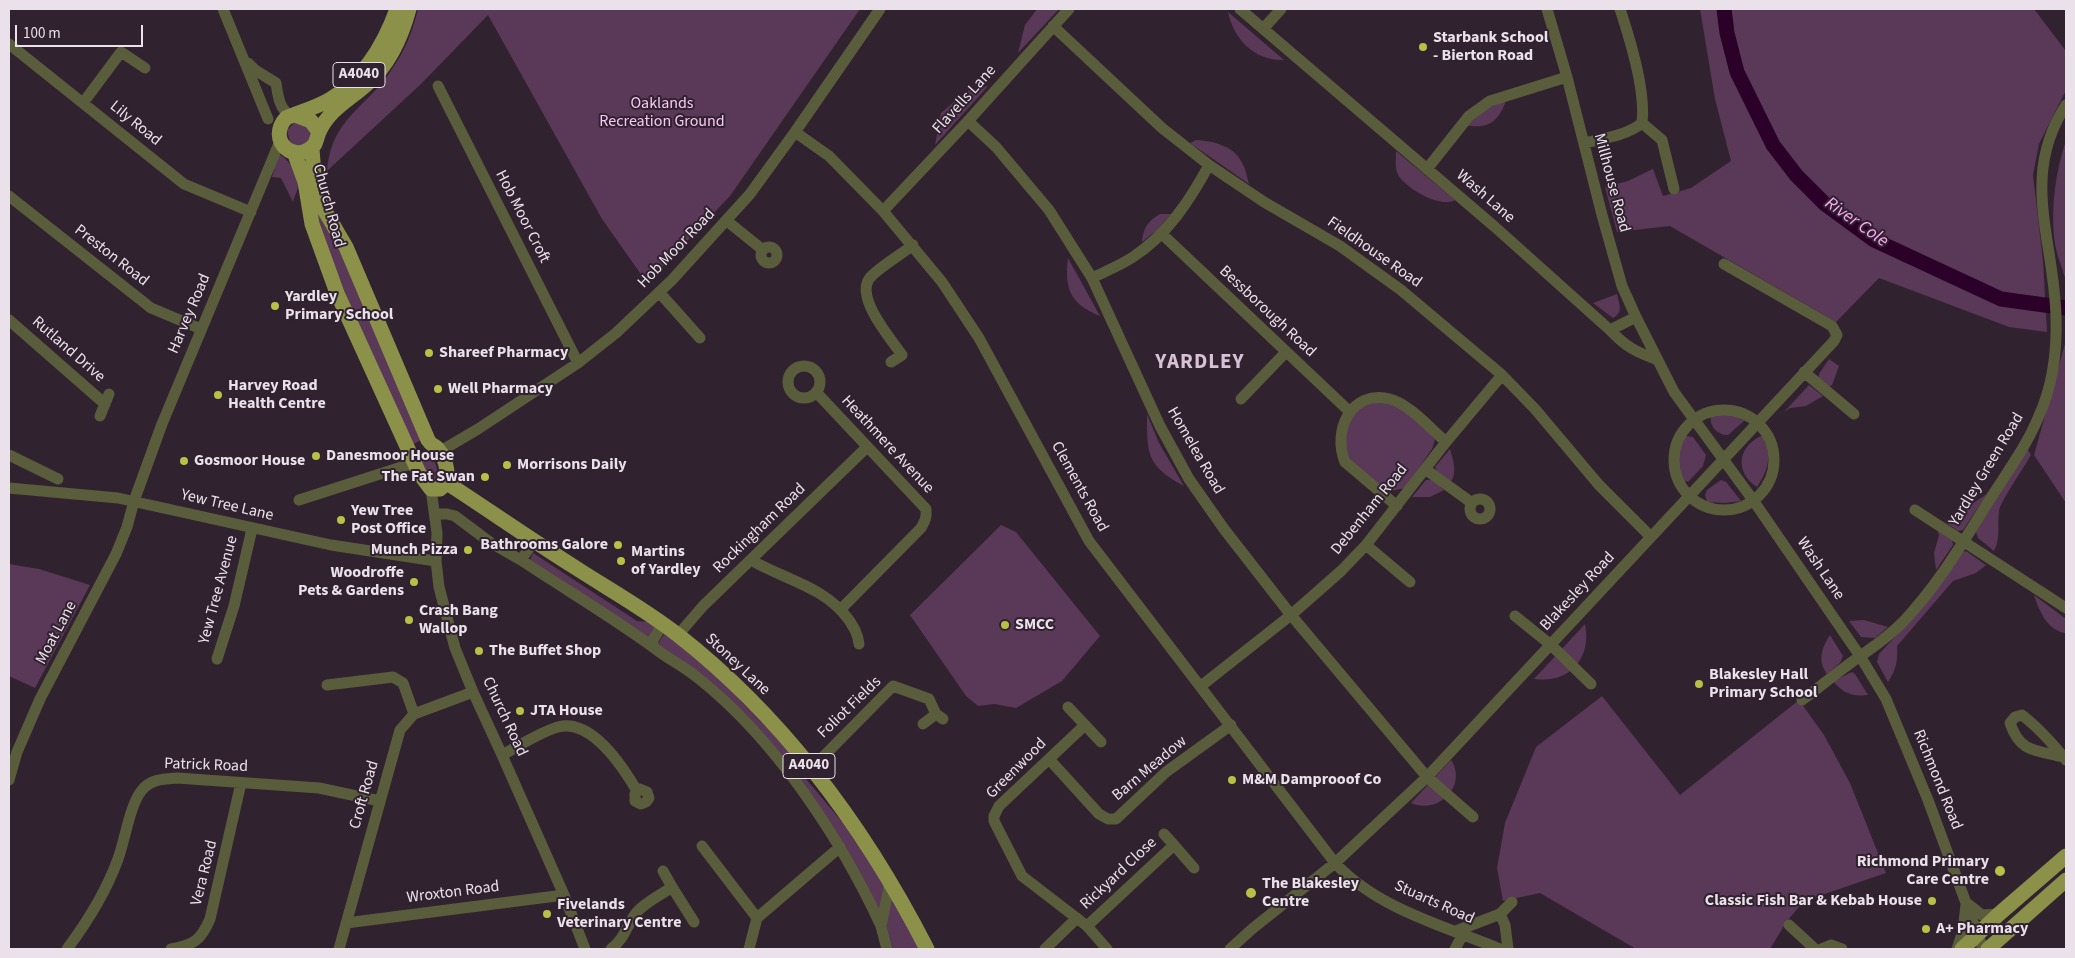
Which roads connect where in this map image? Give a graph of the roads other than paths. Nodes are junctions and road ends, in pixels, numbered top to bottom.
1 (223, 9) edge
2 (396, 9) edge
3 (409, 9) edge
4 (880, 9) edge
5 (1069, 9) edge
6 (1240, 9) edge
7 (1281, 9) edge
8 (1548, 9) edge
9 (1620, 9) edge
10 (1053, 26) junction
11 (1263, 29) junction
12 (9, 44) edge
13 (245, 60) junction
14 (144, 68) dead end
15 (1567, 77) junction
16 (368, 83) junction
17 (438, 86) dead end
18 (83, 103) junction
19 (2066, 106) edge
20 (293, 115) junction
21 (268, 119) dead end
22 (968, 121) junction
23 (1642, 123) junction
24 (319, 132) junction
25 (795, 132) junction
26 (280, 141) junction
27 (1584, 143) junction
28 (312, 149) junction
29 (294, 152) junction
30 (1209, 165) junction
31 (1427, 169) junction
32 (1674, 189) dead end
33 (9, 196) edge
34 (325, 211) junction
35 (883, 211) junction
36 (251, 212) junction
37 (727, 221) junction
38 (1162, 234) junction
39 (913, 245) junction
40 (763, 250) dead end
41 (1724, 264) dead end
42 (1092, 278) junction
43 (659, 292) junction
44 (1636, 317) junction
45 (9, 320) edge
46 (201, 329) junction
47 (1610, 330) junction
48 (700, 338) dead end
49 (1286, 352) junction
50 (1658, 360) junction
51 (891, 362) dead end
52 (578, 363) junction
53 (1804, 372) junction
54 (1502, 375) junction
55 (816, 392) dead end
56 (1241, 399) dead end
57 (1350, 412) junction
58 (1854, 414) dead end
59 (100, 416) dead end
60 (1695, 418) junction
61 (1758, 422) junction
62 (1446, 442) junction
63 (435, 448) junction
64 (866, 448) junction
65 (9, 455) edge
66 (1724, 458) junction
67 (414, 461) junction
68 (1425, 469) junction
69 (58, 479) dead end
70 (447, 483) junction
71 (9, 488) edge
72 (431, 488) junction
73 (1689, 496) junction
74 (298, 500) dead end
75 (1753, 500) junction
76 (134, 501) junction
77 (1472, 503) dead end
78 (1397, 506) junction
79 (1915, 510) dead end
80 (436, 514) junction
81 (252, 529) junction
82 (1651, 536) junction
83 (534, 541) junction
84 (1964, 541) junction
85 (1366, 544) junction
86 (521, 560) junction
87 (751, 560) junction
88 (436, 561) junction
89 (1410, 582) dead end
90 (2066, 608) edge
91 (840, 609) junction
92 (1291, 615) junction
93 (1515, 616) dead end
94 (664, 624) junction
95 (678, 635) junction
96 (859, 644) dead end
97 (1551, 644) junction
98 (654, 647) junction
99 (1860, 656) junction
100 (217, 659) dead end
101 (1591, 684) dead end
102 (327, 685) dead end
103 (1201, 686) junction
104 (473, 692) junction
105 (1802, 700) dead end
106 (1068, 707) dead end
107 (414, 714) junction
108 (923, 724) dead end
109 (1085, 725) junction
110 (1231, 725) junction
111 (1101, 742) dead end
112 (502, 755) junction
113 (2065, 758) edge
114 (1050, 759) junction
115 (809, 765) junction
116 (790, 775) junction
117 (1428, 777) junction
118 (9, 780) edge
119 (241, 783) junction
120 (637, 791) dead end
121 (380, 801) junction
122 (1473, 817) dead end
123 (1164, 834) dead end
124 (1174, 845) junction
125 (702, 846) dead end
126 (840, 847) junction
127 (2066, 856) edge
128 (1335, 863) junction
129 (1194, 868) dead end
130 (663, 871) dead end
131 (2066, 880) edge
132 (890, 882) junction
133 (672, 887) junction
134 (564, 895) junction
135 (1512, 902) dead end
136 (1967, 902) junction
137 (1500, 914) junction
138 (1999, 914) junction
139 (757, 918) junction
140 (1077, 918) junction
141 (346, 922) junction
142 (694, 922) dead end
143 (1789, 925) dead end
144 (881, 926) junction
145 (1087, 926) junction
146 (1460, 932) junction
147 (1978, 933) junction
148 (72, 947) edge
149 (172, 949) edge
150 (339, 949) edge
151 (585, 949) edge
152 (611, 949) edge
153 (749, 949) edge
154 (887, 949) edge
155 (927, 949) edge
156 (1045, 949) edge
157 (1107, 949) edge
158 (1230, 949) edge
159 (1455, 949) edge
160 (1500, 949) edge
161 (1508, 949) edge
162 (1815, 949) edge
163 (1821, 949) edge
164 (1842, 949) edge
165 (1957, 949) edge
166 (1962, 949) edge
167 (1983, 949) edge
168 (1988, 949) edge

1 - 13 street
2 - 20 main road, A4040
3 - 16 main road, A4040
4 - 25 street, Hob Moor Road
5 - 10 street, Flavells Lane
6 - 11 street, Wash Lane
7 - 11 street
8 - 15 street, Millhouse Road
9 - 23 street
10 - 22 street, Flavells Lane
10 - 30 street, Fieldhouse Road
11 - 31 street, Wash Lane
12 - 18 street, Lily Road
13 - 20 street
13 - 21 street
14 - 18 street
15 - 27 street, Millhouse Road
15 - 31 street
16 - 24 main road, A4040
16 - 34 main road, A4040
17 - 52 street, Hob Moor Croft
18 - 36 street, Lily Road
19 - 84 street, Yardley Green Road
20 - 24 main road
20 - 26 main road
22 - 35 street, Flavells Lane
22 - 42 street, Homelea Road
23 - 27 street
23 - 32 street
24 - 28 main road, A4040
25 - 35 street, Clements Road
25 - 37 street, Hob Moor Road
26 - 29 main road
26 - 36 street, Harvey Road
27 - 44 street, Millhouse Road
28 - 29 main road
28 - 34 main road, Church Road / A4040
29 - 67 main road, Church Road
30 - 38 street
30 - 54 street, Fieldhouse Road
31 - 47 street, Wash Lane
33 - 46 street, Preston Road
34 - 63 main road, Church Road / A4040
35 - 39 street, Clements Road
36 - 46 street, Harvey Road
37 - 40 street
37 - 43 street, Hob Moor Road
38 - 42 street
38 - 49 street, Bessborough Road
39 - 51 street
39 - 103 street, Clements Road
41 - 53 street, Blakesley Road
42 - 92 street, Homelea Road
43 - 48 street
43 - 52 street, Hob Moor Road
44 - 47 street
44 - 50 street, Millhouse Road
45 - 59 street, Rutland Drive
46 - 76 street, Harvey Road
47 - 50 street, Wash Lane
49 - 56 street
49 - 57 street, Bessborough Road
50 - 60 street, Wash Lane
52 - 63 street, Hob Moor Road
53 - 58 street
53 - 61 street, Blakesley Road
54 - 62 street, Debenham Road
54 - 82 street, Fieldhouse Road
55 - 64 street, Heathmere Avenue
57 - 62 street
57 - 78 street
60 - 61 street
60 - 66 street, Wash Lane
60 - 73 street
61 - 66 street, Blakesley Road
61 - 75 street
62 - 68 street, Debenham Road
63 - 67 main road
63 - 70 main road, Church Road / A4040
64 - 87 street, Rockingham Road
64 - 91 street, Heathmere Avenue
65 - 69 street
66 - 73 street, Blakesley Road
66 - 75 street, Wash Lane
67 - 72 main road, Church Road
67 - 74 street
68 - 77 street
68 - 78 street, Debenham Road
70 - 72 main road
70 - 83 main road, Stoney Lane / A4040
71 - 76 street, Yew Tree Lane
72 - 80 street, Church Road
73 - 75 street
73 - 82 street, Blakesley Road
75 - 99 street, Wash Lane
76 - 81 street, Yew Tree Lane
76 - 118 street, Moat Lane
78 - 85 street, Debenham Road
79 - 84 street
80 - 86 street
80 - 88 street, Church Road
81 - 88 street, Yew Tree Lane
81 - 100 street, Yew Tree Avenue
82 - 97 street, Blakesley Road
83 - 86 street
83 - 94 main road, Stoney Lane / A4040
84 - 90 street
84 - 99 street, Yardley Green Road
85 - 89 street
85 - 92 street, Debenham Road
86 - 98 street
87 - 91 street
87 - 95 street, Rockingham Road
88 - 104 street, Church Road
91 - 96 street
92 - 103 street, Debenham Road
92 - 117 street, Homelea Road
93 - 97 street
94 - 95 main road, Stoney Lane / A4040
94 - 98 street
95 - 115 main road, Stoney Lane / A4040
97 - 101 street
97 - 117 street, Blakesley Road
98 - 116 street
99 - 105 street, Yardley Green Road
99 - 136 street, Richmond Road
102 - 107 street
103 - 110 street, Clements Road
104 - 107 street
104 - 112 street, Church Road
106 - 109 street
107 - 121 street, Croft Road
108 - 115 street, Foliot Fields
109 - 111 street
109 - 114 street, Greenwood
110 - 114 street, Barn Meadow
110 - 128 street, Clements Road
112 - 120 street
112 - 134 street, Church Road
113 - 113 street
114 - 140 street, Greenwood
115 - 116 street
115 - 132 main road, Stoney Lane / A4040
116 - 126 street
117 - 122 street, Homelea Road
117 - 128 street, Blakesley Road
119 - 121 street, Patrick Road
119 - 148 street, Patrick Road
119 - 149 street, Vera Road
121 - 141 street, Croft Road
123 - 124 street, Rickyard Close
124 - 129 street, Rickyard Close
124 - 145 street, Rickyard Close
125 - 139 street
126 - 139 street
126 - 144 street
127 - 138 main road
128 - 146 street, Stuarts Road
128 - 158 street, Blakesley Road
130 - 133 street
131 - 168 main road
132 - 144 street
132 - 155 main road, Stoney Lane / A4040
133 - 142 street
133 - 152 street
134 - 141 street, Wroxton Road
134 - 151 street, Church Road
135 - 137 street
136 - 138 street
136 - 147 street, Richmond Road
136 - 165 street
137 - 146 street
137 - 161 street
138 - 147 main road
139 - 153 street
140 - 145 street, Greenwood
140 - 156 street
141 - 150 street, Croft Road
143 - 162 street
144 - 154 street
145 - 157 street, Greenwood
146 - 159 street
146 - 160 street, Stuarts Road
147 - 166 main road
147 - 167 street, Richmond Road
163 - 164 street

